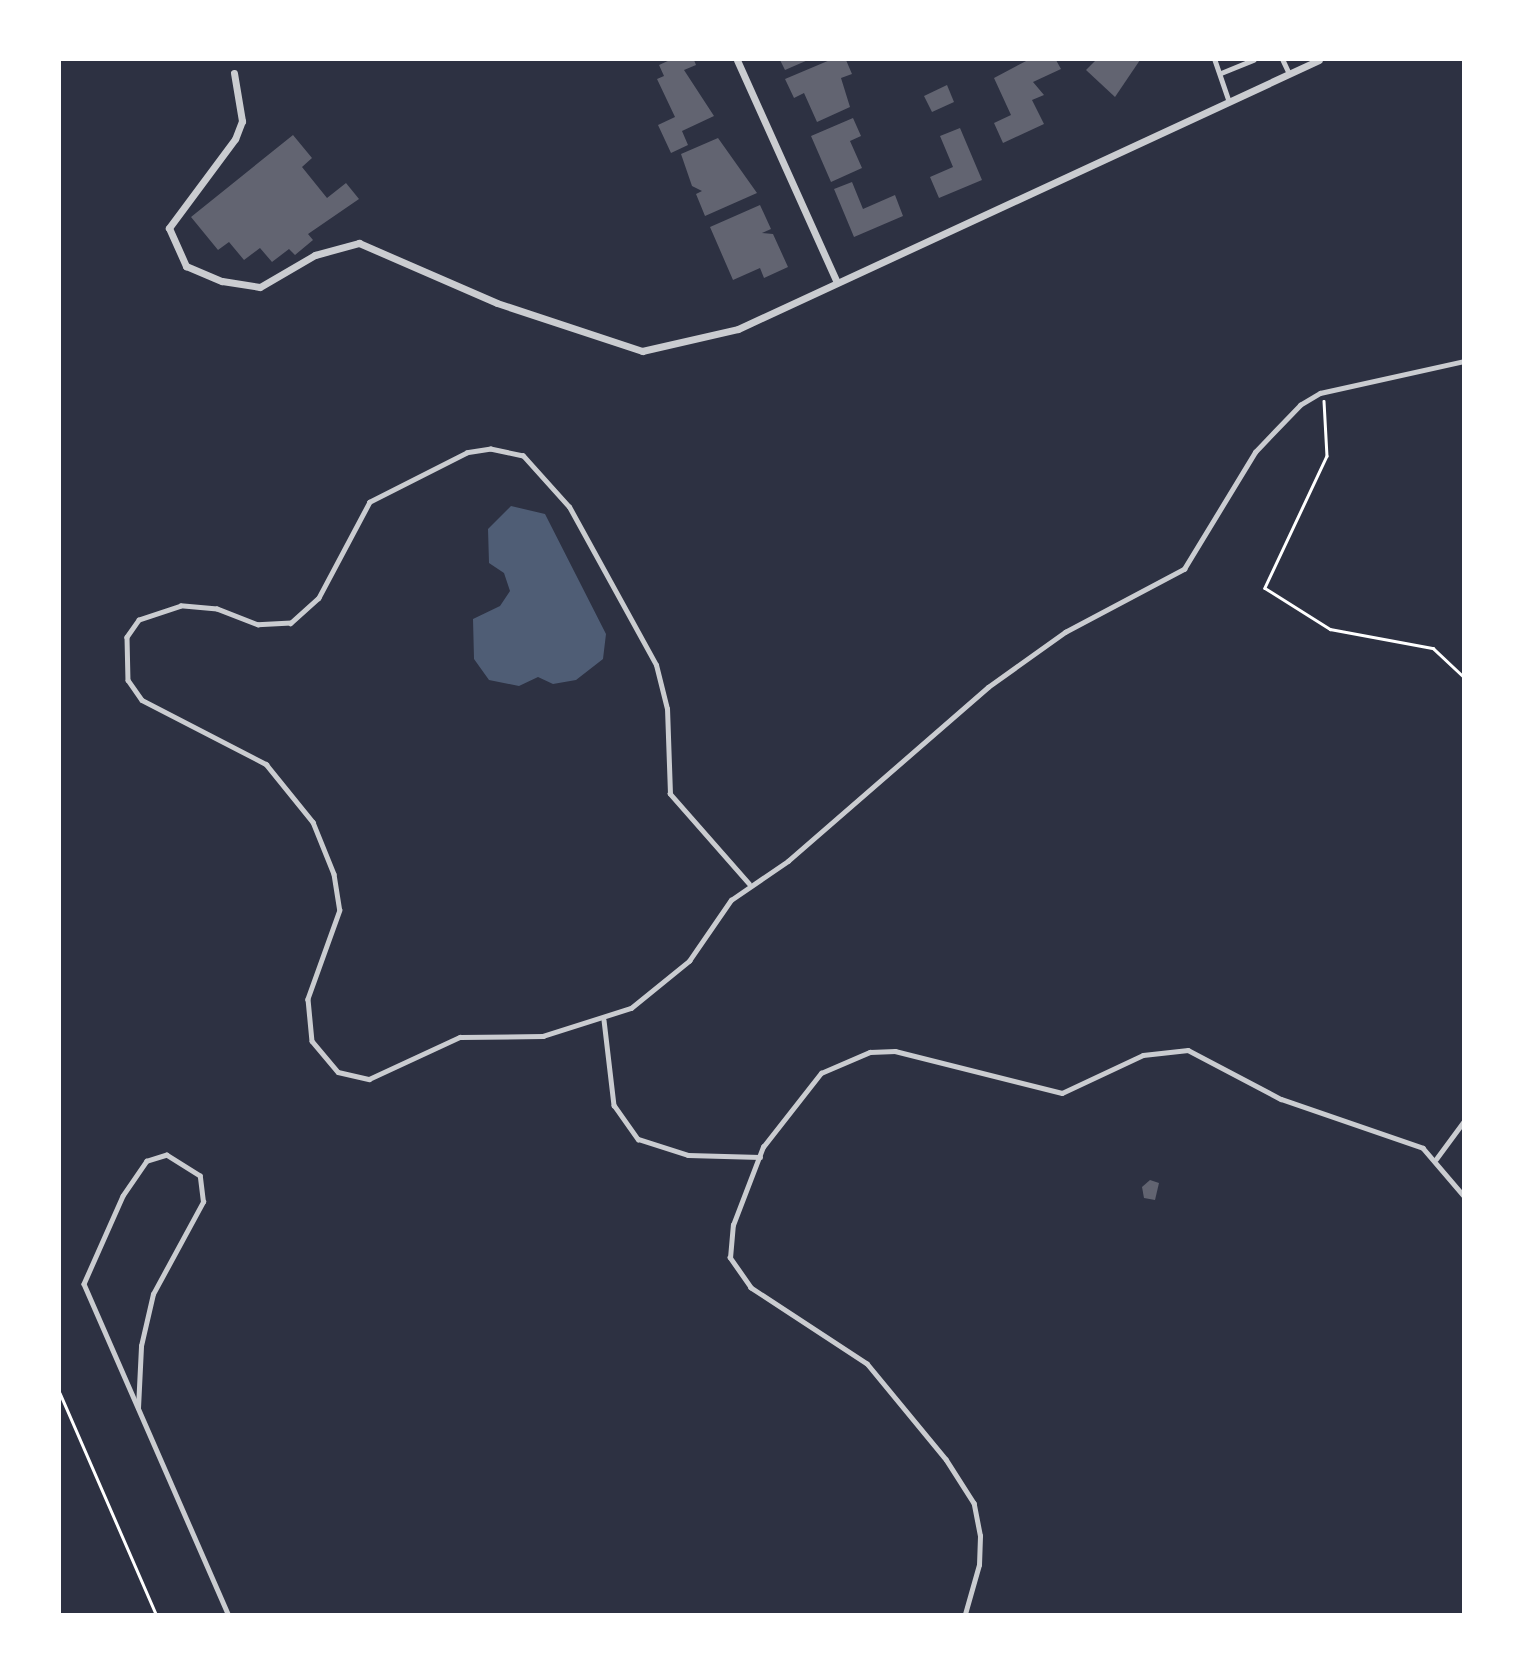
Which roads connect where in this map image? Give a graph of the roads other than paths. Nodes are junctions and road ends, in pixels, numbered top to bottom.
1 (737, 60) edge
2 (1215, 60) edge
3 (1254, 60) edge
4 (1283, 60) edge
5 (1319, 60) edge
6 (234, 73) dead end
7 (1221, 73) junction
8 (1289, 73) junction
9 (1229, 102) junction
10 (837, 283) junction
11 (1464, 362) edge
12 (749, 884) junction
13 (604, 1020) junction
14 (1464, 1121) edge
15 (760, 1157) junction
16 (1436, 1159) junction
17 (1464, 1196) edge
18 (138, 1408) junction
19 (228, 1615) edge
20 (964, 1615) edge

1 - 10 street
2 - 7 lane
3 - 7 lane
4 - 8 lane
5 - 8 street
6 - 10 street
7 - 9 lane
8 - 9 street
9 - 10 street
11 - 12 lane
12 - 13 lane
12 - 13 lane
13 - 15 lane
14 - 16 lane
15 - 16 lane
15 - 20 lane
16 - 17 lane
18 - 18 lane
18 - 19 lane

